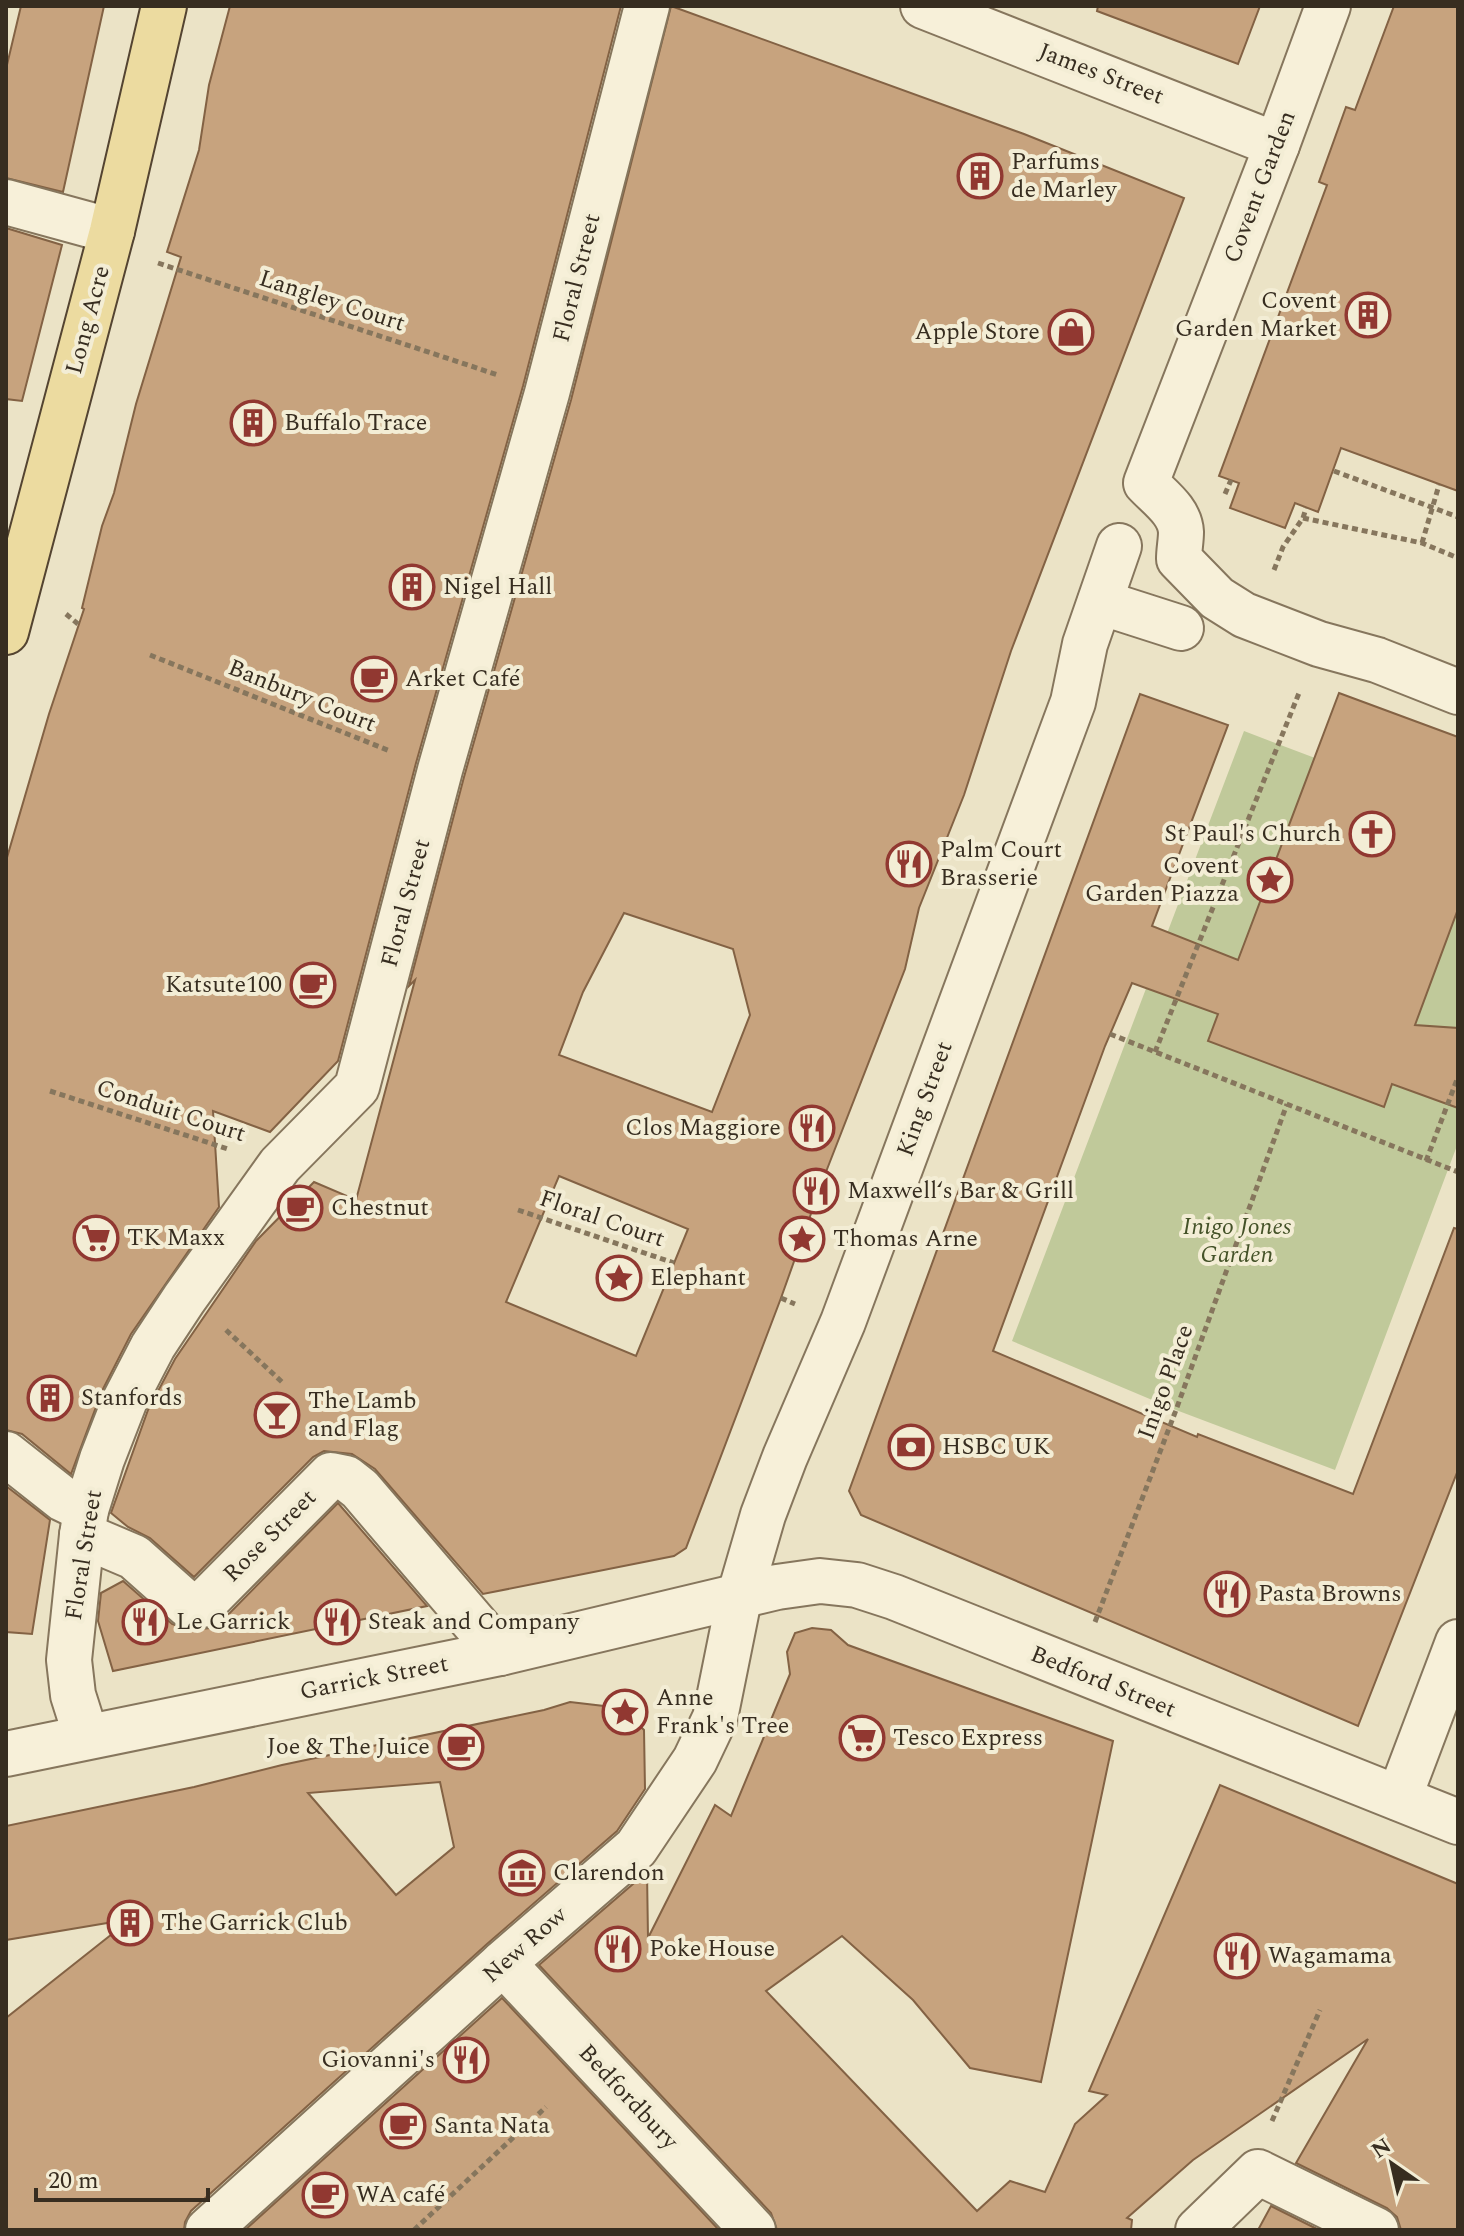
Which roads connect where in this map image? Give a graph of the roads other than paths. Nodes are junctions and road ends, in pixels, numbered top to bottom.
1 (164, 6) edge
2 (647, 6) edge
3 (923, 6) edge
4 (1328, 6) edge
5 (1277, 145) junction
6 (6, 202) edge
7 (112, 231) junction
8 (1119, 546) dead end
9 (1100, 602) junction
10 (1181, 628) dead end
11 (6, 632) edge
12 (1458, 692) edge
13 (6, 1454) edge
14 (84, 1523) junction
15 (740, 1594) junction
16 (1458, 1642) edge
17 (500, 1653) junction
18 (86, 1736) junction
19 (6, 1754) edge
20 (1399, 1798) junction
21 (1458, 1822) edge
22 (503, 1963) junction
23 (208, 2230) edge
24 (753, 2230) edge
25 (1198, 2230) edge
26 (1376, 2230) edge

1 - 7 main road, Long Acre
2 - 14 street, Floral Street
3 - 5 street, James Street
4 - 5 street, Covent Garden
5 - 12 street, Covent Garden
6 - 7 street
7 - 11 main road, Long Acre
8 - 9 street, King Street
9 - 10 street
9 - 15 street, King Street
13 - 14 street, Rose Street
14 - 17 street, Rose Street
14 - 18 street, Floral Street
15 - 17 street, Garrick Street
15 - 20 street, Bedford Street
15 - 22 street, New Row
16 - 20 street
17 - 18 street, Garrick Street
18 - 19 street, Garrick Street
20 - 21 street, Bedford Street
22 - 23 street, New Row
22 - 24 street, Bedfordbury
25 - 26 street

